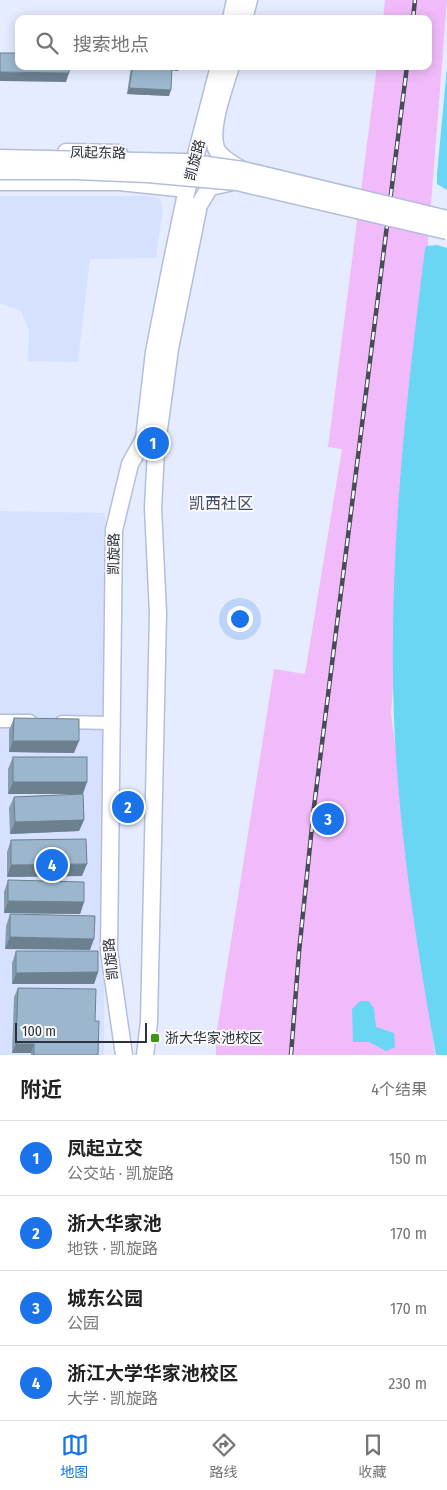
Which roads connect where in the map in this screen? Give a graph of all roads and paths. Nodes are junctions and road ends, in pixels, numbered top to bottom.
1 (235, 0) edge
2 (249, 0) edge
3 (232, 15) edge
4 (245, 15) edge
5 (218, 70) edge
6 (230, 70) edge
7 (0, 152) edge
8 (196, 156) junction
9 (0, 158) edge
10 (0, 171) edge
11 (240, 176) junction
12 (0, 182) edge
13 (188, 189) junction
14 (447, 219) edge
15 (447, 231) edge
16 (0, 721) edge
17 (112, 723) junction
18 (124, 1055) edge
19 (145, 1055) edge

1 - 3 main road
2 - 4 main road
5 - 8 main road, 凯旋路
6 - 11 main road
7 - 8 main road, 凤起东路
8 - 13 main road, 凯旋路
9 - 11 main road, bridge
10 - 11 main road, bridge
11 - 14 main road, bridge
11 - 15 main road, bridge
11 - 19 main road, bridge
12 - 13 main road
13 - 17 main road, 凯旋路
16 - 17 street
17 - 18 main road, 凯旋路

